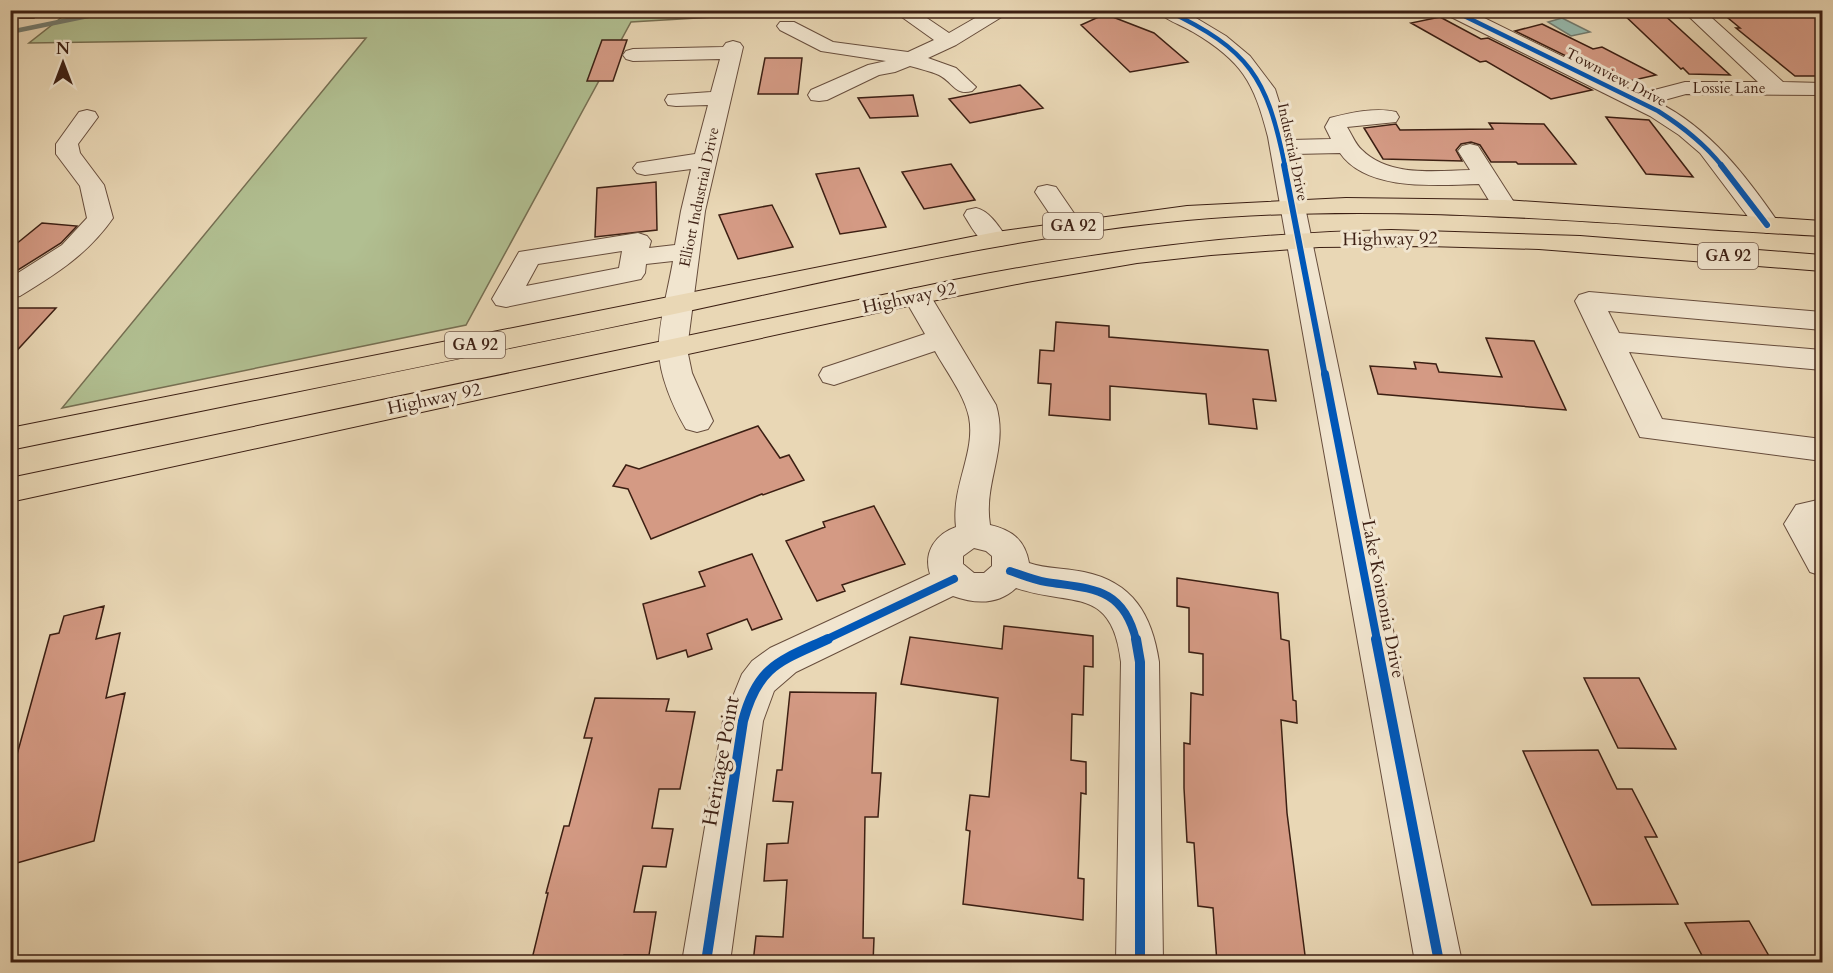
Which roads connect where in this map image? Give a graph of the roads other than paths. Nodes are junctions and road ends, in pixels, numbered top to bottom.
1 (965, 10) edge
2 (1004, 10) edge
3 (1496, 10) edge
4 (1690, 10) edge
5 (904, 12) edge
6 (1177, 12) edge
7 (1460, 14) edge
8 (788, 26) dead end
9 (940, 29) junction
10 (633, 55) dead end
11 (908, 58) junction
12 (965, 87) dead end
13 (1778, 88) junction
14 (1822, 89) edge
15 (819, 95) dead end
16 (721, 98) junction
17 (676, 100) dead end
18 (1636, 101) junction
19 (87, 117) dead end
20 (1388, 117) dead end
21 (1348, 146) junction
22 (1281, 147) junction
23 (1470, 151) dead end
24 (706, 160) junction
25 (645, 168) dead end
26 (1486, 177) junction
27 (1047, 192) dead end
28 (1291, 207) junction
29 (1505, 207) junction
30 (976, 214) dead end
31 (1767, 225) junction
32 (1071, 227) junction
33 (1822, 229) edge
34 (995, 240) junction
35 (1299, 241) junction
36 (687, 252) junction
37 (634, 257) dead end
38 (1822, 263) edge
39 (17, 286) edge
40 (917, 296) junction
41 (678, 304) junction
42 (1822, 321) edge
43 (942, 338) junction
44 (1609, 341) junction
45 (673, 349) junction
46 (1822, 360) edge
47 (834, 375) dead end
48 (697, 421) dead end
49 (10, 439) edge
50 (1822, 450) edge
51 (10, 490) edge
52 (1822, 512) edge
53 (974, 535) junction
54 (1822, 562) edge
55 (1010, 571) junction
56 (954, 579) junction
57 (706, 963) edge
58 (1140, 963) edge
59 (1439, 963) edge

1 - 9 street
2 - 9 street
3 - 7 street
4 - 13 street
5 - 9 street
6 - 22 street, Industrial Drive
7 - 18 street, Townview Drive
8 - 11 street
9 - 11 street
10 - 16 street, Elliott Industrial Drive
11 - 12 street
11 - 15 street
13 - 14 street, Lossie Lane
13 - 18 street, Lossie Lane
16 - 17 street
16 - 24 street, Elliott Industrial Drive
18 - 31 street, Townview Drive
19 - 39 street
20 - 21 street
21 - 22 street
21 - 26 street
22 - 28 street, Industrial Drive
23 - 26 street
24 - 25 street
24 - 36 street, Elliott Industrial Drive
26 - 29 street
27 - 32 street
28 - 29 main road, Highway 92 / GA 92
28 - 32 main road, Highway 92 / GA 92
28 - 35 street, Industrial Drive
29 - 31 main road, Highway 92 / GA 92
30 - 34 street
31 - 33 main road, Highway 92 / GA 92
32 - 34 main road, Highway 92 / GA 92
34 - 41 main road, Highway 92 / GA 92
35 - 38 main road, Highway 92 / GA 92
35 - 40 main road, Highway 92 / GA 92
35 - 59 street, Lake Koinonia Drive
36 - 37 street
36 - 41 street, Elliott Industrial Drive
40 - 43 street
40 - 45 main road, Highway 92 / GA 92
41 - 45 street, Elliott Industrial Drive
41 - 49 main road, Highway 92 / GA 92
42 - 44 street
43 - 47 street
43 - 53 street
44 - 46 street
44 - 50 street
45 - 48 street, Elliott Industrial Drive
45 - 51 main road, Highway 92 / GA 92
52 - 54 street
53 - 55 street
53 - 56 street
55 - 56 street
55 - 58 street
56 - 57 street, Heritage Point

